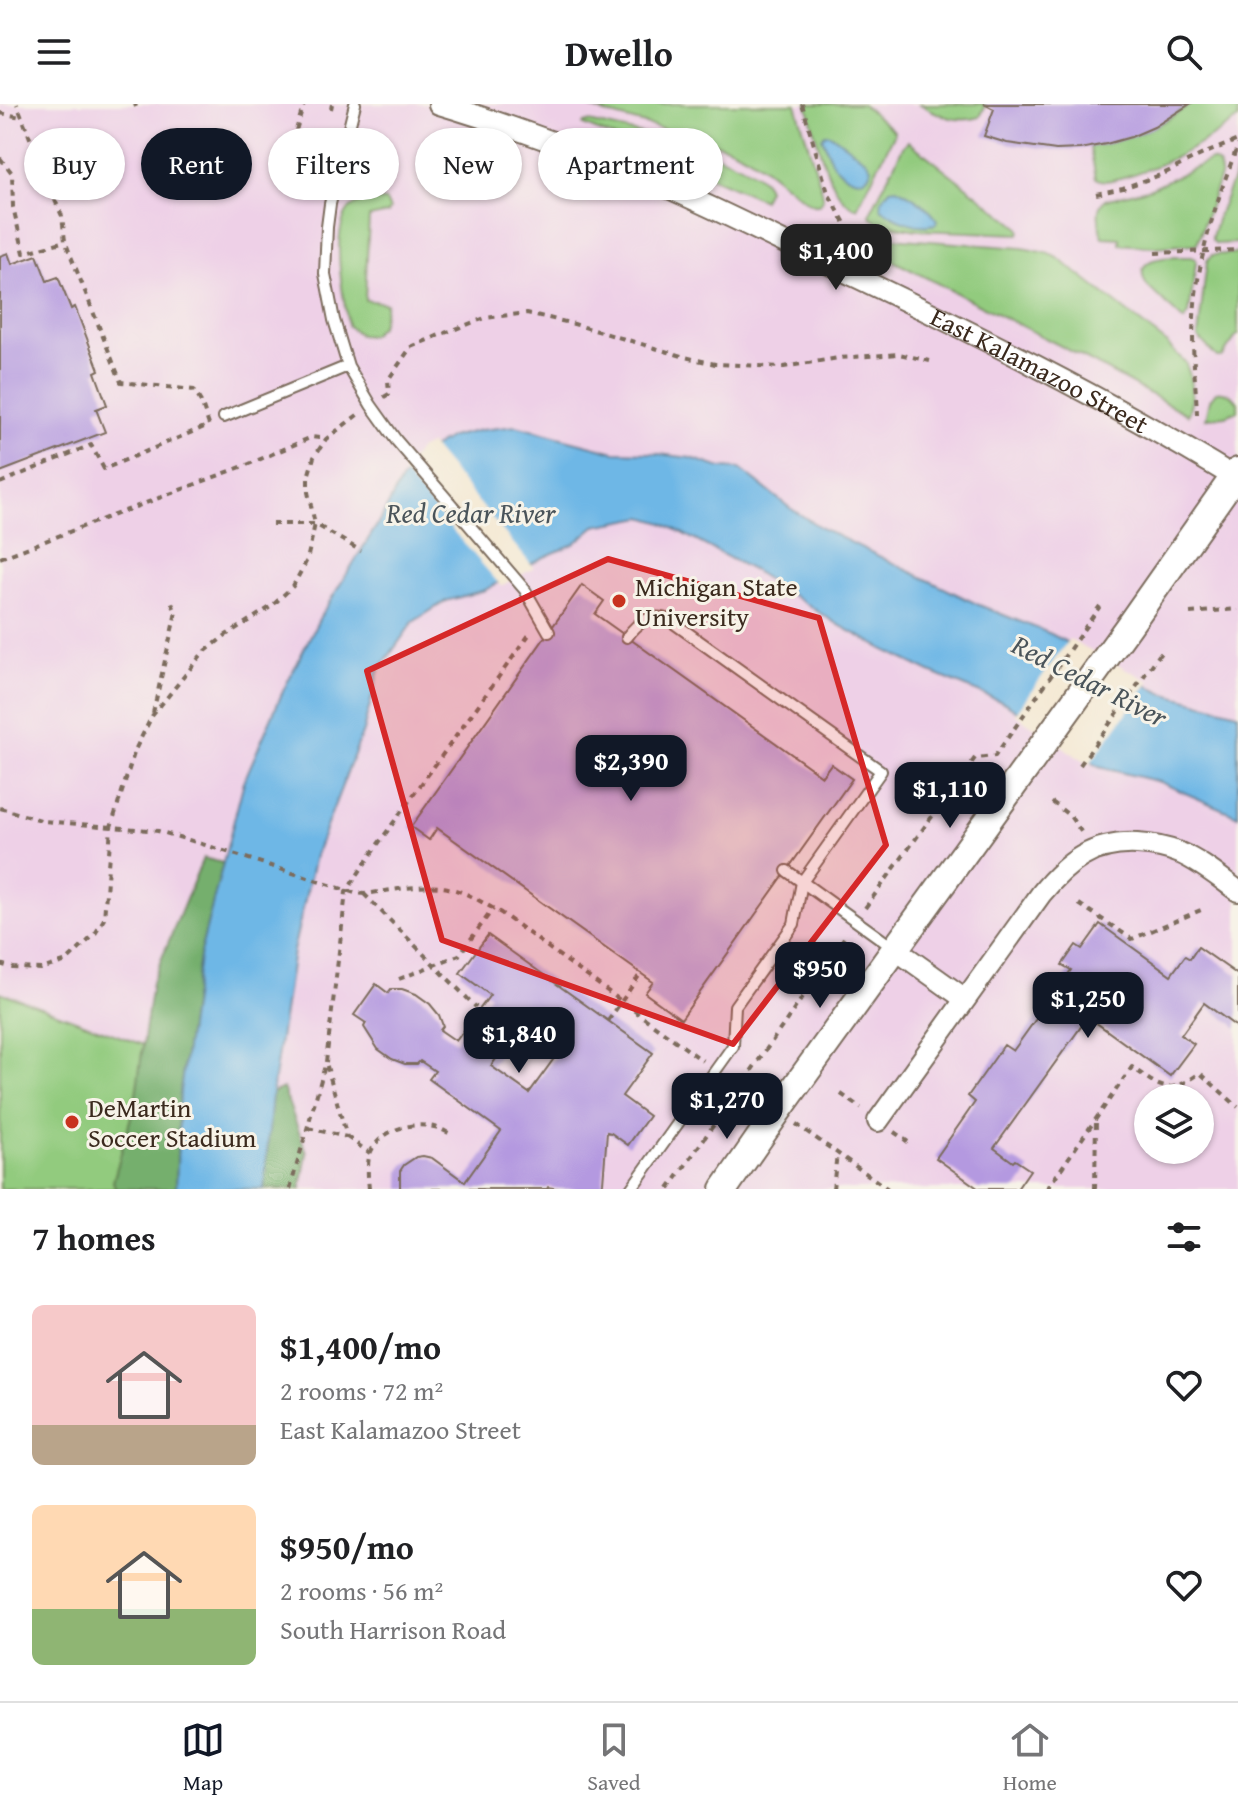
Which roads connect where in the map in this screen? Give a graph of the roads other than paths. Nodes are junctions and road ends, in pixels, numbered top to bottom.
1 (355, 104) edge
2 (439, 104) edge
3 (348, 366) junction
4 (224, 417) dead end
5 (1237, 476) edge
6 (549, 632) dead end
7 (627, 637) dead end
8 (787, 871) dead end
9 (802, 882) junction
10 (1238, 891) edge
11 (895, 949) junction
12 (965, 999) junction
13 (878, 1121) dead end
14 (631, 1189) edge
15 (724, 1189) edge

1 - 3 lane
2 - 5 street, East Kalamazoo Street
3 - 4 lane
3 - 6 lane
5 - 11 street
7 - 9 lane
8 - 9 lane
9 - 11 lane
9 - 14 lane
10 - 12 street
11 - 12 street
11 - 15 street
12 - 13 street

